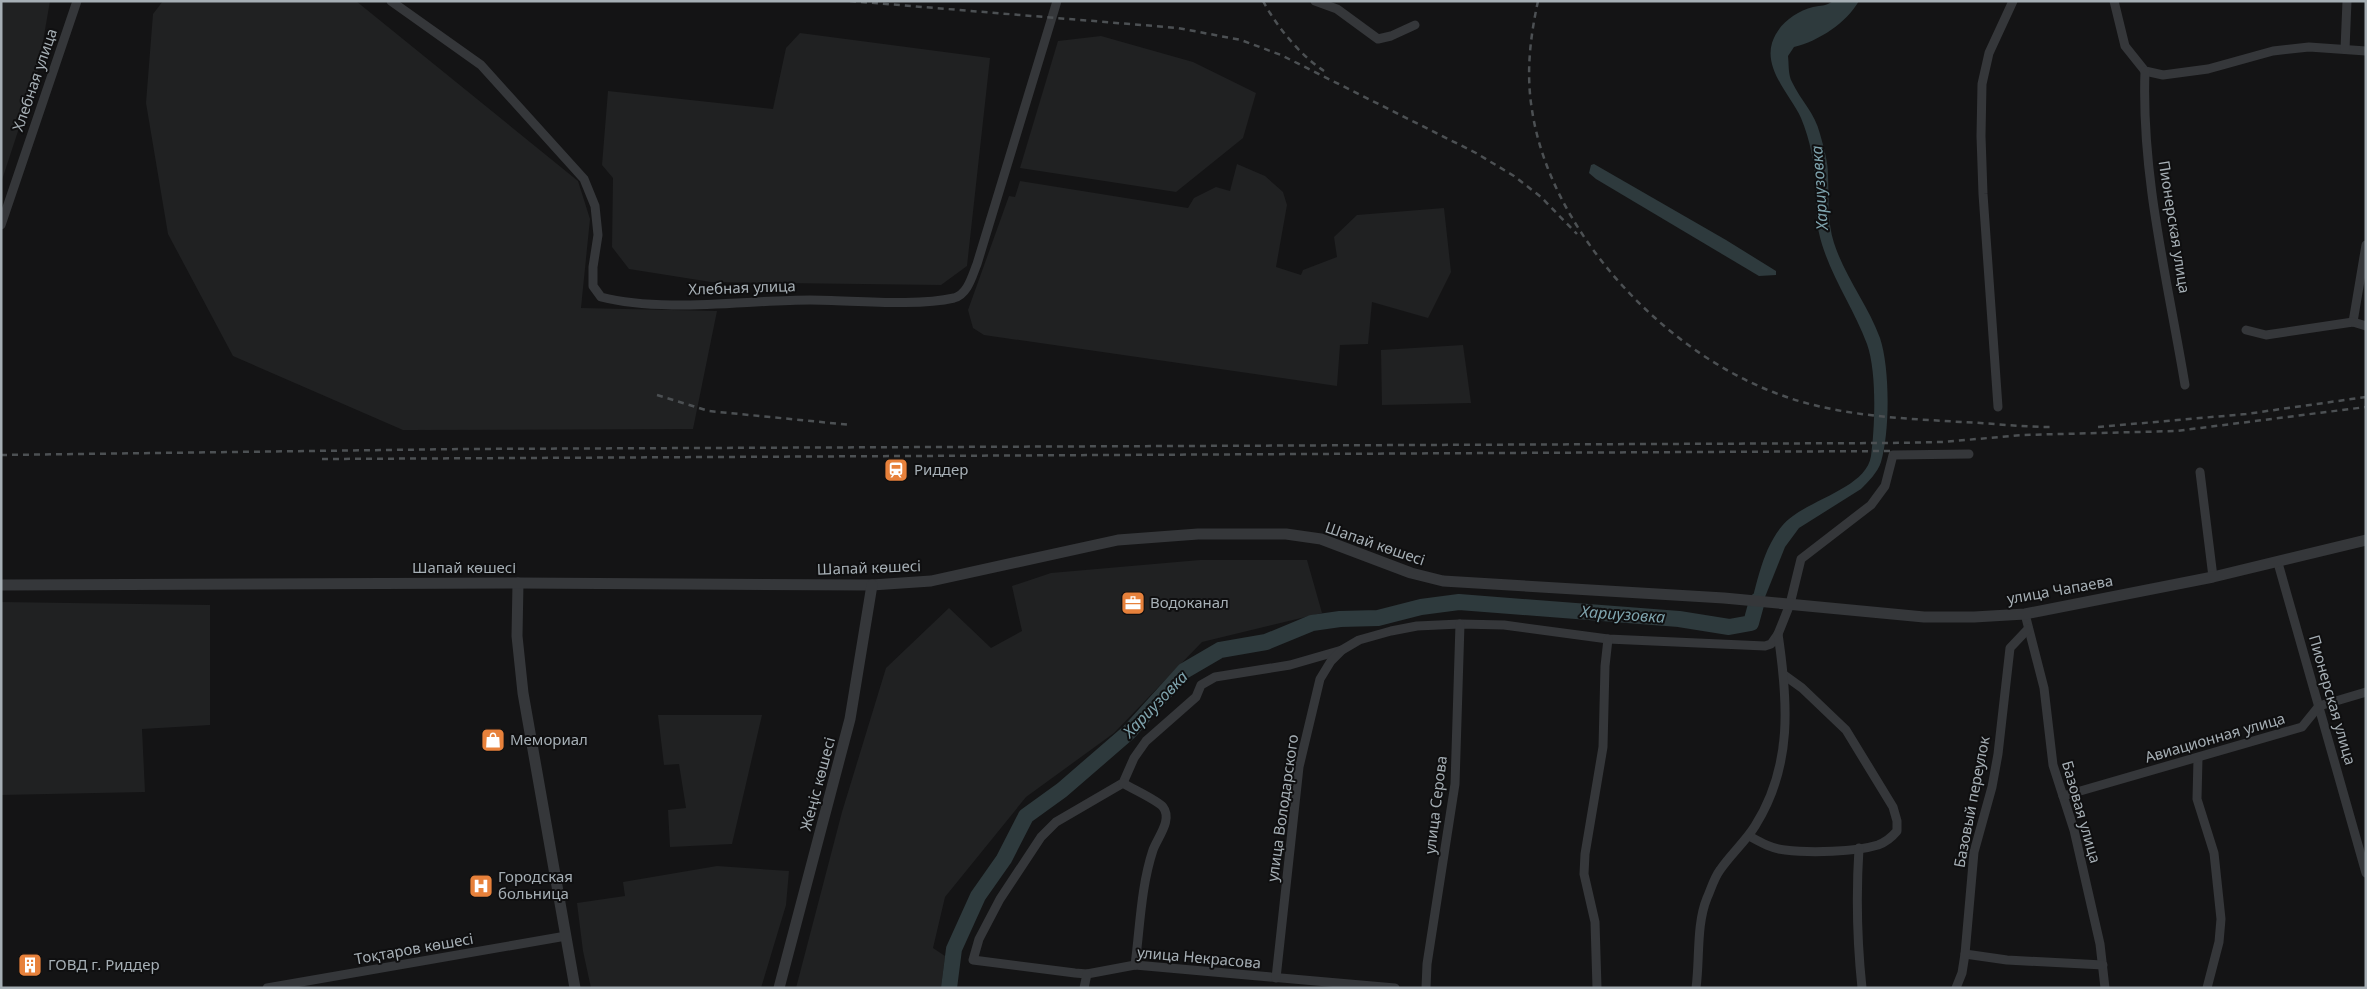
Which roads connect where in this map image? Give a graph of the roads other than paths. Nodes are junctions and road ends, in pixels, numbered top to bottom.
1 (77, 1) edge
2 (391, 1) edge
3 (1057, 1) edge
4 (1315, 1) edge
5 (2013, 1) edge
6 (2114, 1) edge
7 (2347, 1) edge
8 (1415, 24) dead end
9 (2345, 49) junction
10 (2366, 51) edge
11 (2145, 71) junction
12 (1, 225) edge
13 (2366, 245) edge
14 (2365, 255) edge
15 (2353, 322) junction
16 (2366, 326) edge
17 (2246, 330) dead end
18 (2185, 385) dead end
19 (1998, 407) dead end
20 (1969, 454) dead end
21 (2200, 472) dead end
22 (2366, 540) edge
23 (2278, 563) junction
24 (2213, 577) junction
25 (518, 583) junction
26 (1, 586) edge
27 (872, 586) junction
28 (1724, 598) joint
29 (1790, 604) junction
30 (2025, 614) junction
31 (1460, 624) junction
32 (2028, 629) junction
33 (1778, 634) junction
34 (1608, 639) junction
35 (1342, 650) junction
36 (1784, 675) junction
37 (2366, 692) edge
38 (2319, 706) junction
39 (2198, 758) junction
40 (1123, 783) junction
41 (2063, 796) junction
42 (1749, 836) junction
43 (1859, 848) junction
44 (2366, 873) edge
45 (566, 936) junction
46 (1965, 954) junction
47 (1135, 965) junction
48 (2103, 965) junction
49 (1088, 974) junction
50 (1276, 978) junction
51 (317, 984) edge
52 (267, 988) edge
53 (575, 988) edge
54 (780, 988) edge
55 (1084, 988) edge
56 (1395, 988) edge
57 (1426, 988) edge
58 (1597, 988) edge
59 (1696, 988) edge
60 (1862, 988) edge
61 (1956, 988) edge
62 (2105, 988) edge
63 (2207, 988) edge

1 - 12 street, Хлебная улица
2 - 3 street, Хлебная улица
4 - 8 street
5 - 19 street
6 - 11 street
7 - 9 street
9 - 10 street
9 - 11 street
11 - 18 street, Пионерская улица
13 - 14 street
14 - 15 street
15 - 16 street
15 - 17 street
20 - 29 street
21 - 24 street
22 - 23 street, улица Чапаева
23 - 24 street, улица Чапаева
23 - 38 street, Пионерская улица
24 - 30 street, улица Чапаева
25 - 26 street, Шапай көшесі
25 - 27 street, Шапай көшесі
25 - 45 street
27 - 28 street, Шапай көшесі
27 - 54 street, Жеңіс көшесі
28 - 29 street, улица Чапаева
29 - 30 street, улица Чапаева
29 - 33 street
30 - 32 street, Базовая улица
31 - 34 street, улица Володарского
31 - 35 street, улица Володарского
31 - 57 street, улица Серова
32 - 41 street, Базовая улица
32 - 46 street, Базовый переулок
33 - 34 street, улица Володарского
33 - 36 street
34 - 58 street
35 - 40 street
35 - 50 street, улица Володарского
36 - 42 street
36 - 43 street
37 - 38 street
38 - 39 street, Авиационная улица
38 - 44 street, Пионерская улица
39 - 41 street, Авиационная улица
39 - 63 street
40 - 47 street
40 - 49 street, улица Некрасова
41 - 48 street, Базовая улица
42 - 43 street
42 - 59 street
43 - 60 street
45 - 51 street, Тоқтаров көшесі
45 - 53 street
46 - 48 street
46 - 61 street, Базовый переулок
47 - 49 street, улица Некрасова
47 - 50 street, улица Некрасова
48 - 62 street, Базовая улица
49 - 55 street
50 - 56 street, улица Некрасова
51 - 52 street, Тоқтаров көшесі

